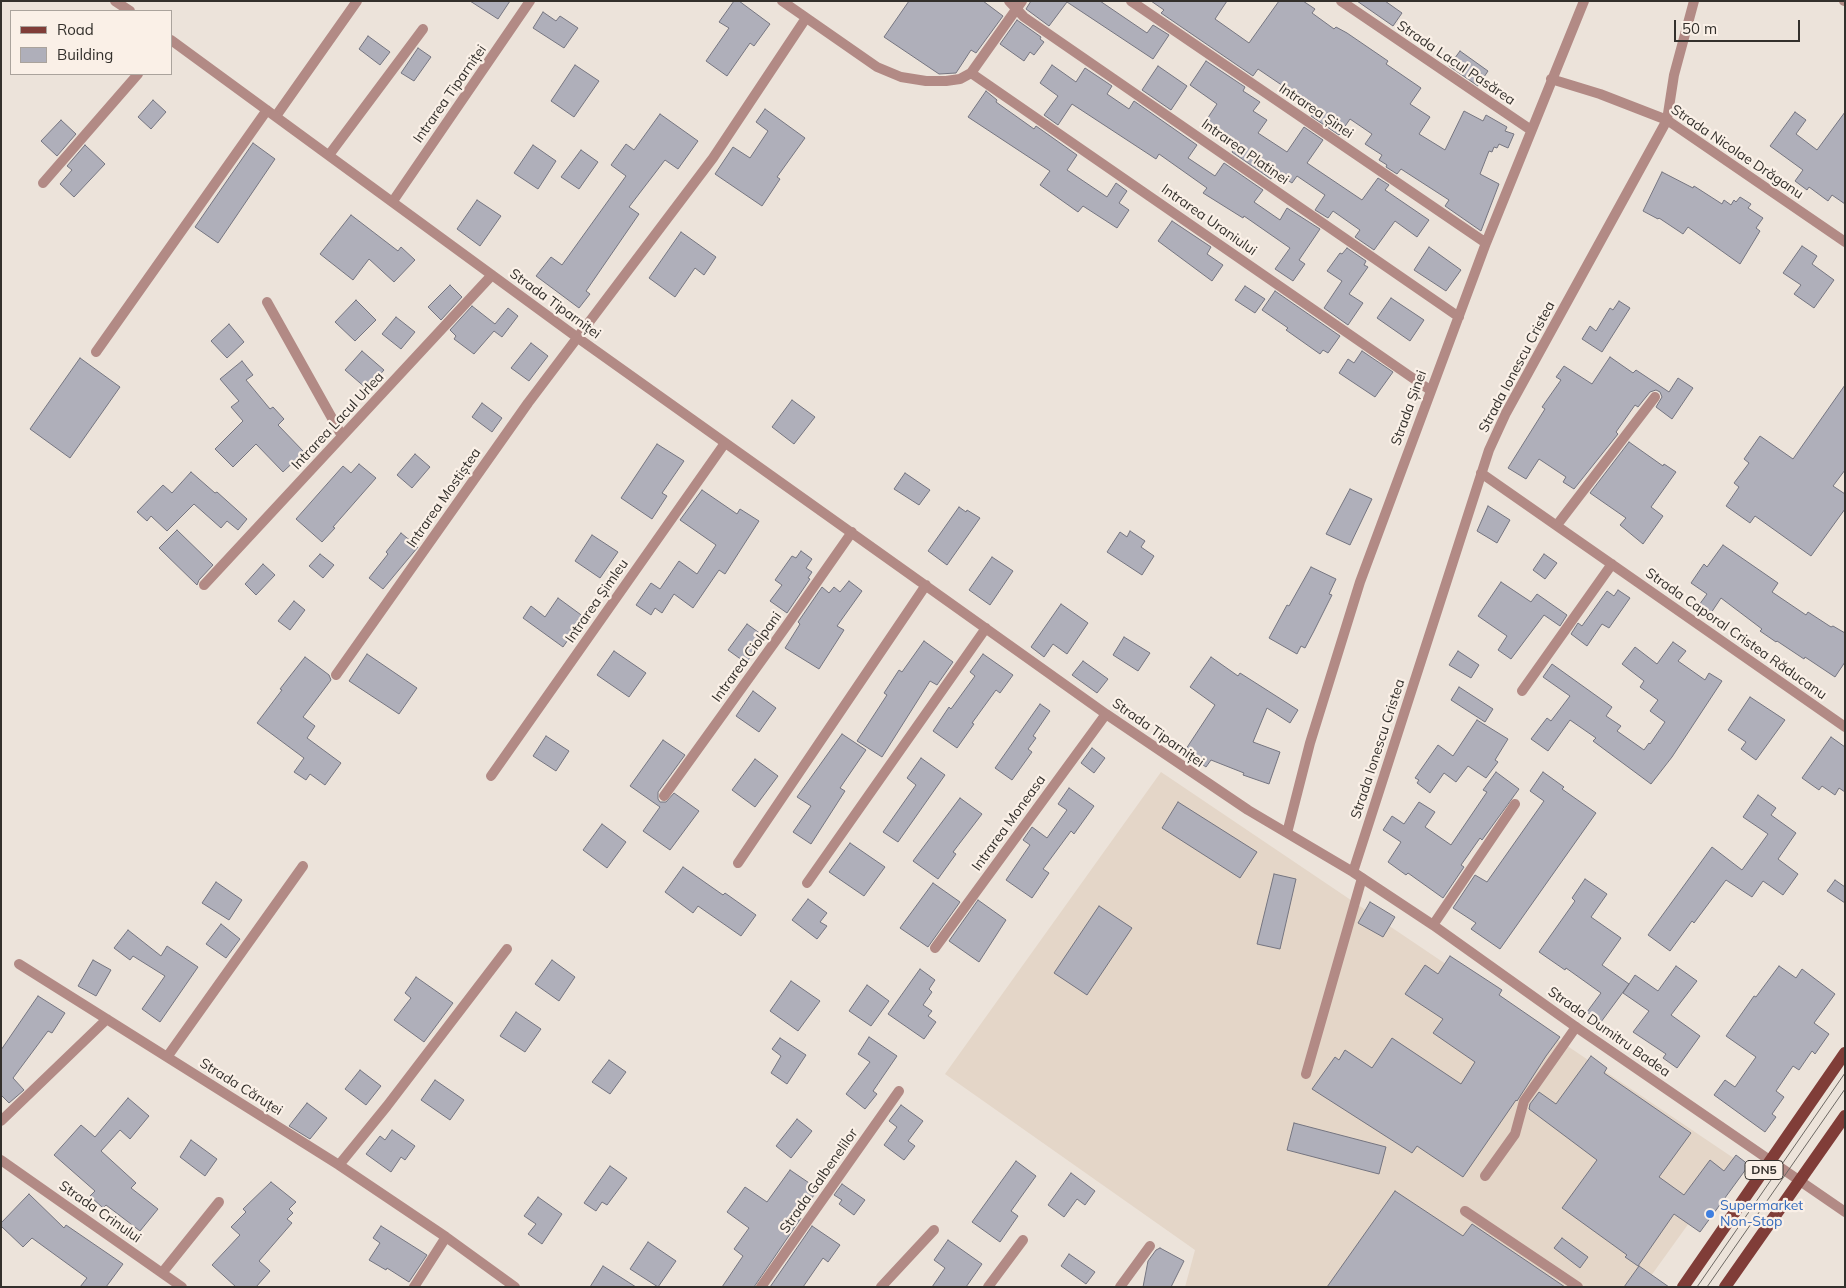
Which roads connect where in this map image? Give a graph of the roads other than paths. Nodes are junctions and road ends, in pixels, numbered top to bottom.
1 (115, 1) edge
2 (357, 1) edge
3 (530, 1) edge
4 (782, 1) edge
5 (1131, 1) edge
6 (1341, 1) edge
7 (1584, 1) edge
8 (1694, 1) edge
9 (1016, 4) edge
10 (128, 10) edge
11 (806, 18) junction
12 (423, 29) dead end
13 (172, 41) edge
14 (971, 73) junction
15 (137, 75) edge
16 (1551, 79) junction
17 (267, 110) junction
18 (276, 116) junction
19 (1667, 120) junction
20 (1531, 130) junction
21 (329, 155) junction
22 (43, 183) dead end
23 (392, 201) junction
24 (1845, 242) edge
25 (1486, 244) junction
26 (492, 275) junction
27 (267, 302) dead end
28 (1459, 316) junction
29 (578, 338) junction
30 (96, 352) dead end
31 (1430, 390) junction
32 (1655, 397) dead end
33 (342, 436) junction
34 (725, 443) junction
35 (1481, 473) junction
36 (1557, 525) junction
37 (852, 532) junction
38 (1612, 564) junction
39 (926, 585) junction
40 (204, 586) dead end
41 (986, 628) junction
42 (336, 675) dead end
43 (1522, 691) dead end
44 (1106, 714) junction
45 (1845, 726) edge
46 (491, 776) dead end
47 (664, 796) dead end
48 (1515, 804) dead end
49 (1286, 833) junction
50 (1320, 853) joint
51 (738, 862) dead end
52 (303, 866) dead end
53 (1357, 875) junction
54 (807, 884) dead end
55 (1432, 925) junction
56 (935, 948) dead end
57 (507, 949) dead end
58 (19, 964) dead end
59 (107, 1019) junction
60 (1576, 1027) junction
61 (1845, 1053) edge
62 (167, 1057) junction
63 (1306, 1074) dead end
64 (899, 1091) dead end
65 (1845, 1116) edge
66 (1, 1122) edge
67 (1, 1160) edge
68 (1770, 1160) junction
69 (339, 1165) junction
70 (1485, 1176) dead end
71 (1800, 1181) junction
72 (219, 1202) dead end
73 (1465, 1211) dead end
74 (1845, 1212) edge
75 (934, 1230) dead end
76 (446, 1238) junction
77 (1022, 1240) dead end
78 (1150, 1246) dead end
79 (162, 1273) junction
80 (182, 1287) edge
81 (414, 1287) edge
82 (515, 1287) edge
83 (761, 1287) edge
84 (881, 1287) edge
85 (988, 1287) edge
86 (1120, 1287) edge
87 (1578, 1287) edge
88 (1683, 1287) edge
89 (1725, 1287) edge

1 - 10 street
2 - 18 street
3 - 23 street, Intrarea Tiparniței
4 - 11 street
5 - 25 street, Intrarea Șinei
6 - 20 street, Strada Lacul Pasărea
7 - 16 street, Strada Șinei
8 - 19 street, Strada Ionescu Cristea
9 - 14 street
9 - 28 street, Intrarea Platinei
11 - 14 street
11 - 29 street, Intrarea Mostiștea
12 - 21 street
13 - 17 street, Strada Tiparniței
14 - 31 street, Intrarea Uraniului
15 - 22 street
16 - 19 street, Strada Nicolae Drăganu
16 - 20 street, Strada Șinei
17 - 18 street, Strada Tiparniței
17 - 30 street
18 - 21 street, Strada Tiparniței
19 - 24 street, Strada Nicolae Drăganu
19 - 35 street, Strada Ionescu Cristea
20 - 25 street, Strada Șinei
21 - 23 street, Strada Tiparniței
23 - 26 street, Strada Tiparniței
25 - 28 street, Strada Șinei
26 - 29 street, Strada Tiparniței
26 - 33 street, Intrarea Lacul Urlea
27 - 33 street
28 - 31 street, Strada Șinei
29 - 34 street, Strada Tiparniței
29 - 42 street, Intrarea Mostiștea
31 - 49 street, Strada Șinei
32 - 36 street
33 - 40 street, Intrarea Lacul Urlea
34 - 37 street, Strada Tiparniței
34 - 46 street, Intrarea Șimleu
35 - 36 street, Strada Caporal Cristea Răducanu
35 - 53 street, Strada Ionescu Cristea
36 - 38 street, Strada Caporal Cristea Răducanu
37 - 39 street, Strada Tiparniței
37 - 47 street, Intrarea Ciolpani
38 - 43 street
38 - 45 street, Strada Caporal Cristea Răducanu
39 - 41 street, Strada Tiparniței
39 - 51 street
41 - 44 street, Strada Tiparniței
41 - 54 street
44 - 49 street, Strada Tiparniței
44 - 56 street, Intrarea Moneasa
48 - 55 street
49 - 50 street, Strada Tiparniței
50 - 53 street, Strada Dumitru Badea
52 - 62 street
53 - 55 street, Strada Dumitru Badea
53 - 63 street, Strada Ionescu Cristea
55 - 60 street, Strada Dumitru Badea
57 - 69 street
58 - 59 street, Strada Căruței
59 - 62 street, Strada Căruței
59 - 66 street
60 - 68 street, Strada Dumitru Badea
60 - 70 street
61 - 68 main road, DN5
62 - 69 street, Strada Căruței
64 - 83 street, Strada Galbenelilor
65 - 71 main road, DN5
67 - 79 street, Strada Crinului
68 - 71 street, Strada Dumitru Badea
68 - 88 main road, DN5
69 - 76 street, Strada Căruței
71 - 74 street, Strada Dumitru Badea
71 - 89 main road, DN5
72 - 79 street
73 - 87 street
75 - 84 street
76 - 81 street
76 - 82 street, Strada Căruței
77 - 85 street
78 - 86 street
79 - 80 street, Strada Crinului

